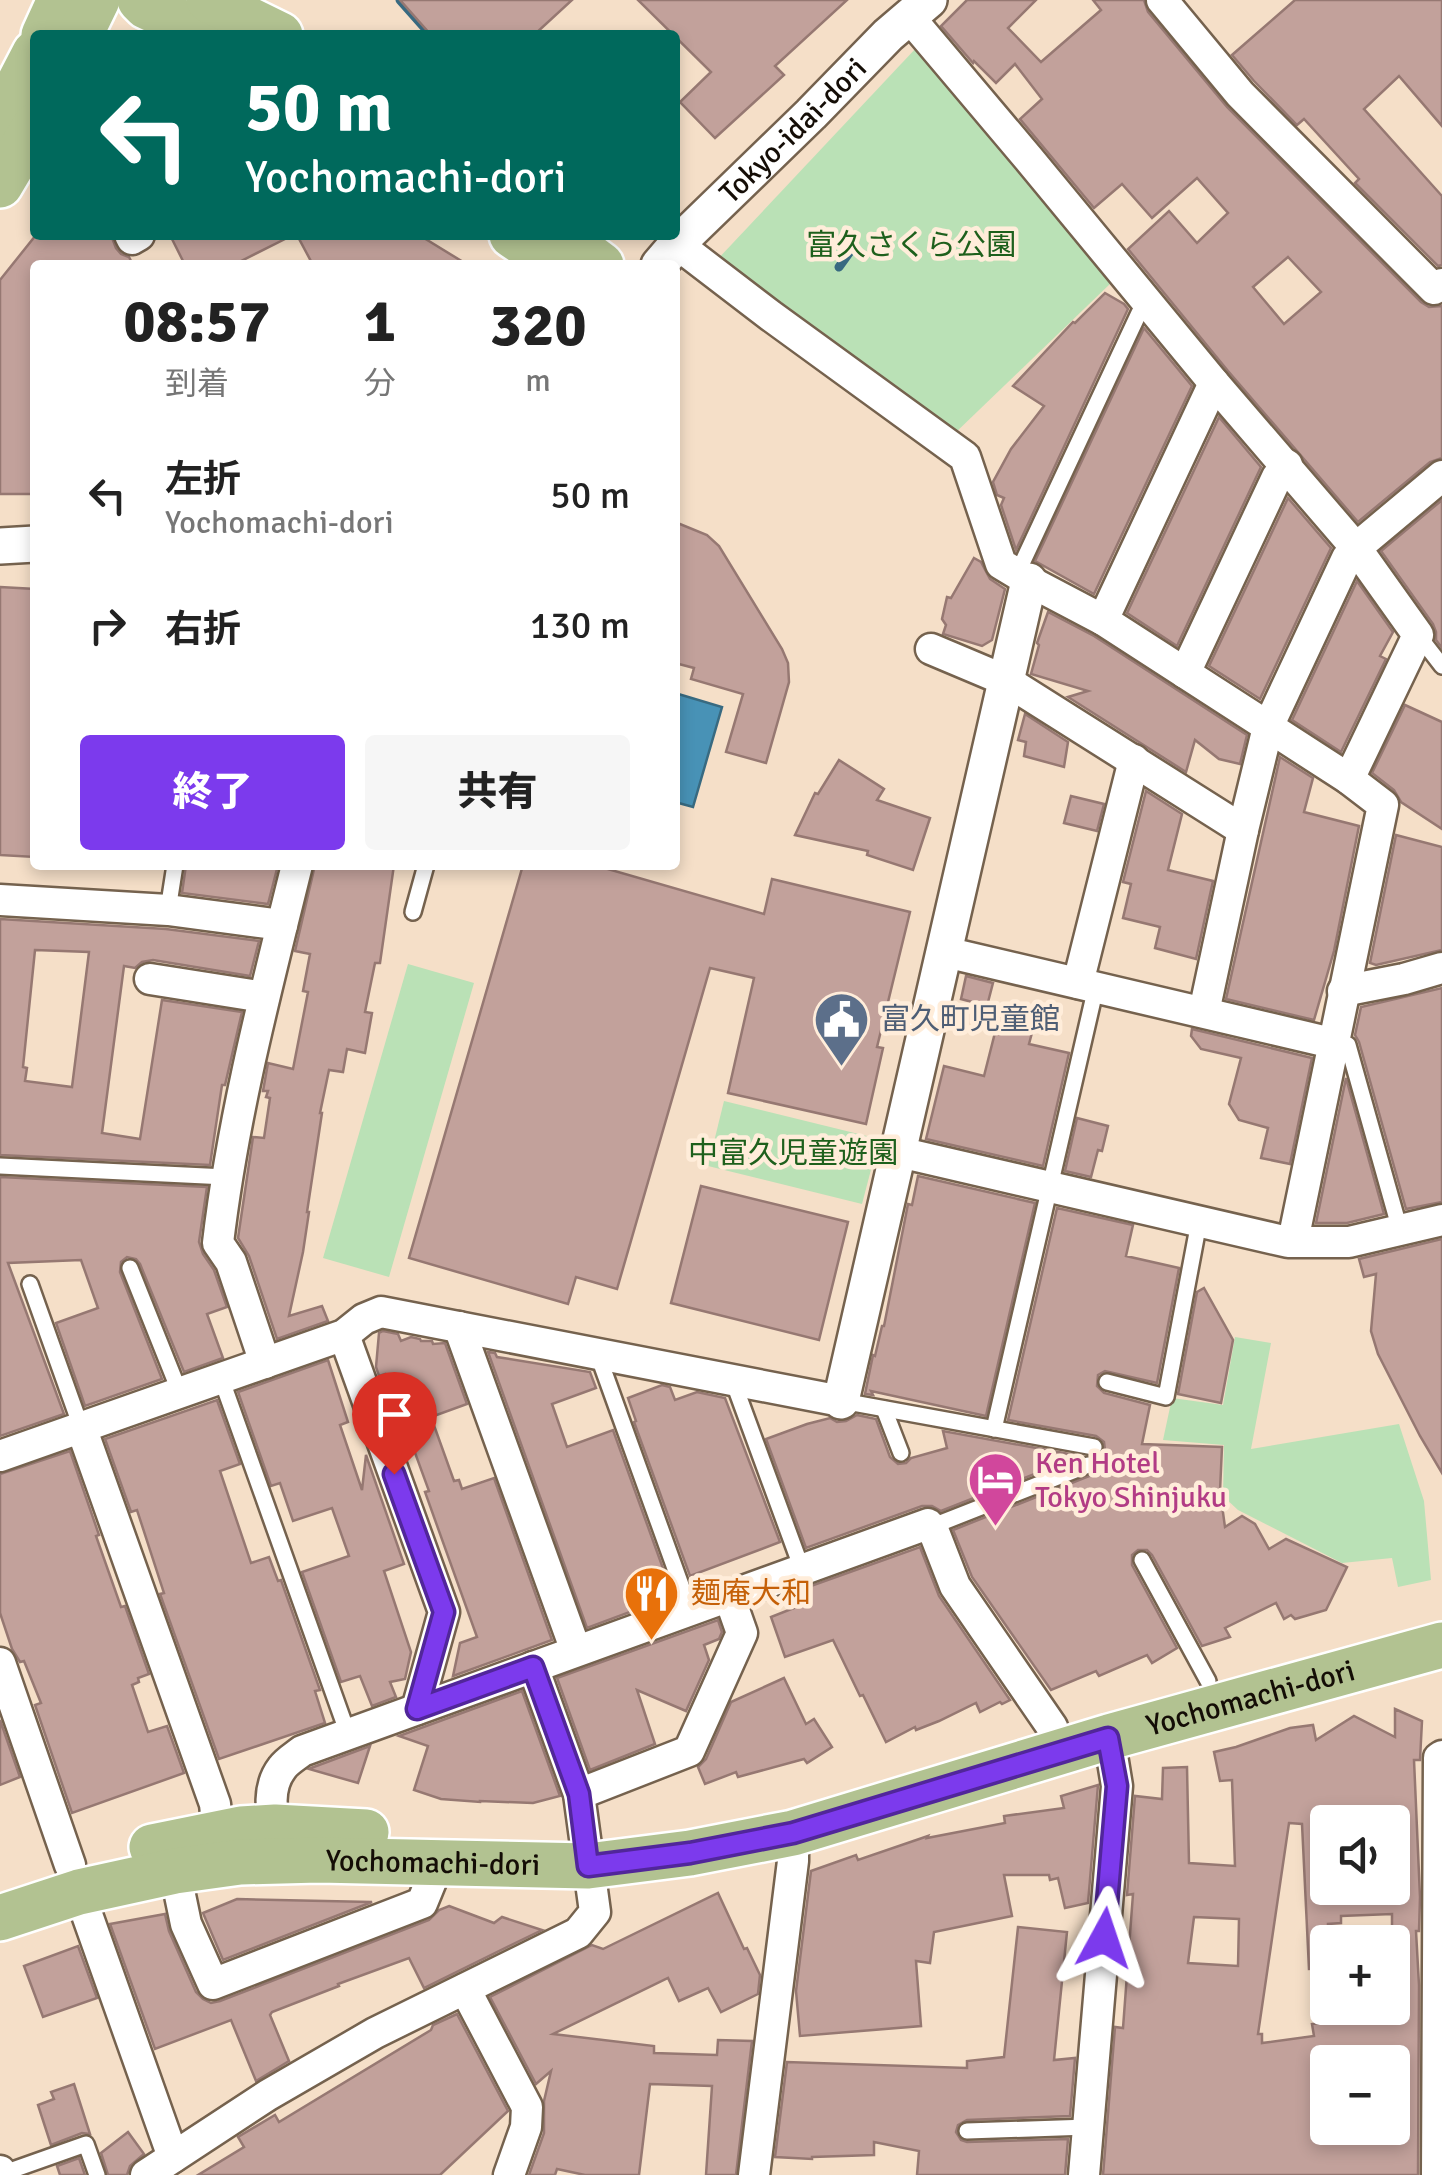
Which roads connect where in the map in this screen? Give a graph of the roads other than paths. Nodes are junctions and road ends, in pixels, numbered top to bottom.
1 (60, 0) edge
2 (97, 0) edge
3 (140, 0) edge
4 (209, 0) edge
5 (1162, 0) edge
6 (919, 9) edge
7 (46, 30) edge
8 (82, 30) edge
9 (197, 30) edge
10 (270, 30) edge
11 (30, 63) edge
12 (0, 120) edge
13 (30, 134) edge
14 (0, 184) edge
15 (519, 240) edge
16 (568, 240) edge
17 (668, 254) edge
18 (549, 260) edge
19 (595, 260) edge
20 (680, 261) edge
21 (1442, 284) edge
22 (1148, 304) junction
23 (1214, 384) junction
24 (1287, 465) junction
25 (1442, 476) edge
26 (30, 544) edge
27 (0, 546) edge
28 (1356, 548) junction
29 (1023, 578) junction
30 (1102, 620) junction
31 (1418, 635) junction
32 (930, 650) dead end
33 (1442, 666) edge
34 (1185, 673) junction
35 (1006, 681) junction
36 (1268, 728) junction
37 (1134, 760) junction
38 (1349, 779) junction
39 (1244, 830) junction
40 (175, 870) edge
41 (295, 870) edge
42 (425, 870) edge
43 (0, 900) edge
44 (168, 910) junction
45 (413, 912) dead end
46 (282, 925) junction
47 (944, 952) junction
48 (1442, 968) edge
49 (150, 980) dead end
50 (1087, 985) junction
51 (1343, 991) junction
52 (264, 997) junction
53 (1204, 1012) junction
54 (1332, 1042) junction
55 (899, 1152) junction
56 (0, 1166) edge
57 (226, 1177) junction
58 (1050, 1187) junction
59 (1442, 1220) edge
60 (1199, 1222) junction
61 (1400, 1230) junction
62 (1293, 1241) junction
63 (130, 1268) dead end
64 (30, 1284) dead end
65 (459, 1327) junction
66 (344, 1334) junction
67 (598, 1354) junction
68 (265, 1363) junction
69 (220, 1378) junction
70 (732, 1380) junction
71 (1108, 1382) dead end
72 (180, 1392) junction
73 (841, 1401) junction
74 (884, 1409) junction
75 (81, 1427) junction
76 (994, 1429) junction
77 (1094, 1447) dead end
78 (901, 1453) dead end
79 (0, 1456) edge
80 (1088, 1465) dead end
81 (928, 1524) junction
82 (1142, 1560) dead end
83 (802, 1570) junction
84 (729, 1596) junction
85 (690, 1610) junction
86 (1442, 1616) edge
87 (1442, 1645) edge
88 (576, 1651) junction
89 (0, 1663) edge
90 (533, 1667) junction
91 (1208, 1680) junction
92 (417, 1709) junction
93 (1052, 1727) junction
94 (348, 1734) junction
95 (1108, 1738) junction
96 (1442, 1756) edge
97 (584, 1832) junction
98 (218, 1833) junction
99 (793, 1833) junction
100 (278, 1844) junction
101 (438, 1864) junction
102 (175, 1871) junction
103 (75, 1878) junction
104 (0, 1886) edge
105 (0, 1918) edge
106 (1440, 1921) edge
107 (465, 1989) junction
108 (1440, 2093) edge
109 (1088, 2128) junction
110 (967, 2131) dead end
111 (173, 2157) junction
112 (0, 2172) edge
113 (97, 2175) edge
114 (146, 2175) edge
115 (508, 2175) edge
116 (754, 2175) edge
117 (1084, 2175) edge
118 (1437, 2175) edge

1 - 7 main road
2 - 8 main road
3 - 9 main road
4 - 10 main road
5 - 21 street
6 - 17 street, Tokyo-idai-dori
6 - 22 street
11 - 12 main road
13 - 14 main road
15 - 18 main road
16 - 19 main road
20 - 29 street
22 - 23 street
22 - 29 lane
23 - 24 street
23 - 30 street
24 - 28 street
24 - 34 street
25 - 28 street
26 - 27 street
28 - 31 street
28 - 36 street
29 - 30 street
29 - 35 street
30 - 34 street
31 - 33 lane
31 - 38 street
32 - 35 street
34 - 36 street
35 - 37 street
35 - 47 street
36 - 38 street
36 - 39 street
37 - 39 street
37 - 50 street
38 - 51 street
39 - 53 street
40 - 44 lane
41 - 46 street
42 - 45 lane
43 - 44 street
44 - 46 street
46 - 52 street
47 - 50 street
47 - 55 street
48 - 51 street
49 - 52 street
50 - 53 street
50 - 58 lane
51 - 54 street
52 - 57 street
53 - 54 street
54 - 61 lane
54 - 62 street
55 - 58 street
55 - 73 street
56 - 57 lane
57 - 68 street
58 - 60 street
58 - 76 lane
59 - 61 street
60 - 62 street
60 - 71 lane
61 - 62 street
63 - 72 lane
64 - 75 lane
65 - 66 street
65 - 67 street
65 - 88 street
66 - 68 street
66 - 92 street
67 - 70 street
67 - 85 lane
68 - 69 street
69 - 72 street
69 - 94 lane
70 - 73 street
70 - 83 lane
72 - 75 street
73 - 74 lane
74 - 76 lane
74 - 78 lane
75 - 79 street
75 - 98 street
76 - 77 lane
80 - 81 lane
81 - 83 street
81 - 93 street
82 - 91 lane
83 - 84 street
84 - 85 street
84 - 97 street
85 - 88 street
86 - 91 main road, Yochomachi-dori
87 - 95 main road, Yochomachi-dori
88 - 90 street
89 - 103 street
90 - 92 street
90 - 97 street
91 - 93 main road, Yochomachi-dori
92 - 94 street
93 - 97 main road, Yochomachi-dori
94 - 100 street
95 - 99 main road, Yochomachi-dori
95 - 109 street
96 - 106 street
97 - 99 main road, Yochomachi-dori
97 - 100 main road, Yochomachi-dori
97 - 101 main road, Yochomachi-dori
97 - 107 street
98 - 100 main road, Yochomachi-dori
98 - 103 main road, Yochomachi-dori
99 - 116 street
100 - 101 main road, Yochomachi-dori
100 - 102 main road, Yochomachi-dori
101 - 102 street
102 - 103 main road, Yochomachi-dori
103 - 104 main road, Yochomachi-dori
103 - 105 main road, Yochomachi-dori
103 - 111 street
106 - 108 street
107 - 111 street
107 - 115 street
108 - 118 street
109 - 110 lane
109 - 117 street
111 - 114 street
112 - 113 lane

